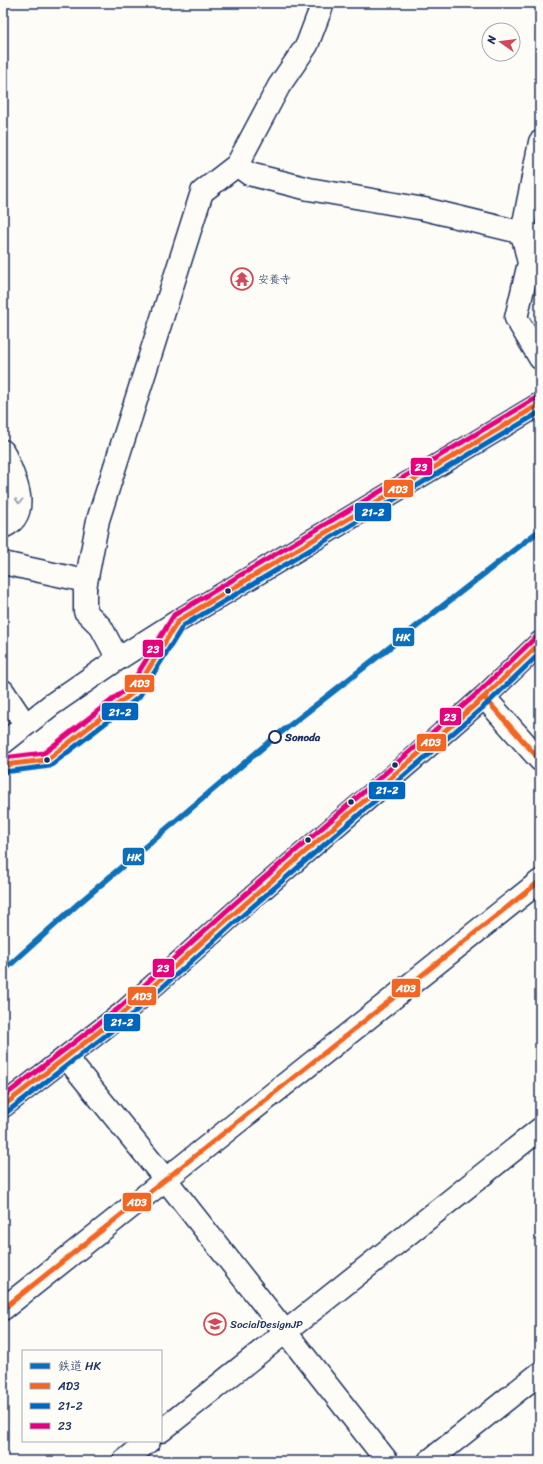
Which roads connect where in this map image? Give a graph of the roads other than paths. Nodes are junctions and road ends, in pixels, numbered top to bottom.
1 (323, 3) edge
2 (540, 142) edge
3 (237, 165) junction
4 (531, 235) edge
5 (540, 358) edge
6 (540, 404) edge
7 (3, 451) edge
8 (3, 527) edge
9 (3, 563) edge
10 (85, 588) junction
11 (178, 620) junction
12 (540, 643) edge
13 (118, 659) junction
14 (3, 691) edge
15 (484, 697) junction
16 (25, 724) junction
17 (3, 743) edge
18 (540, 760) edge
19 (3, 765) edge
20 (540, 881) edge
21 (66, 1057) junction
22 (3, 1106) edge
23 (540, 1129) edge
24 (166, 1180) junction
25 (3, 1309) edge
26 (284, 1331) junction
27 (540, 1373) edge
28 (162, 1430) edge
29 (148, 1442) edge
30 (124, 1461) edge
31 (388, 1461) edge
32 (429, 1461) edge

1 - 3 street
2 - 4 street
3 - 4 street
3 - 10 street
4 - 5 street
6 - 11 street
7 -> 8 street
9 - 10 street
10 - 13 street
11 - 13 street
11 - 19 lane
12 - 15 street
13 - 16 street
14 - 16 street
15 - 18 street
15 - 21 street
16 - 17 street
20 - 24 street
21 - 22 street
21 - 24 street
23 - 26 street
24 - 25 street
24 - 26 street
26 - 28 street
26 - 31 street
27 - 32 street
29 - 30 street

